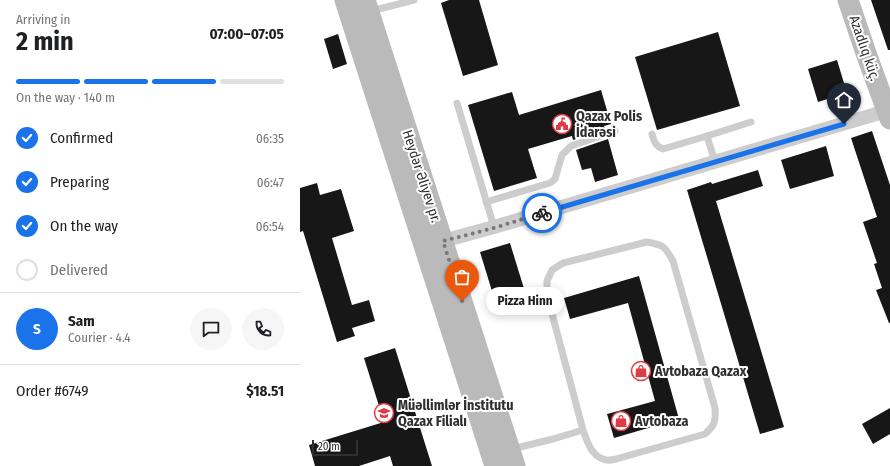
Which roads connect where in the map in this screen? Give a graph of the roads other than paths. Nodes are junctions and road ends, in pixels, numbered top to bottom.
1 (344, 0) edge
2 (414, 0) edge
3 (848, 0) edge
4 (367, 6) edge
5 (457, 103) dead end
6 (889, 113) edge
7 (751, 122) dead end
8 (615, 131) dead end
9 (652, 134) dead end
10 (707, 136) junction
11 (715, 162) junction
12 (486, 202) junction
13 (494, 228) junction
14 (443, 241) junction
15 (583, 430) junction
16 (503, 460) edge

1 - 16 main road
2 - 4 lane
3 - 6 main road, Azadlıq küç.
4 - 14 main road, Heydər Əliyev pr.
5 - 12 lane
6 - 11 street
7 - 10 lane
8 - 12 lane
9 - 10 lane
10 - 11 lane
11 - 13 street
12 - 13 lane
13 - 14 street
14 - 16 main road, Heydər Əliyev pr.
15 - 15 lane
15 - 16 lane

